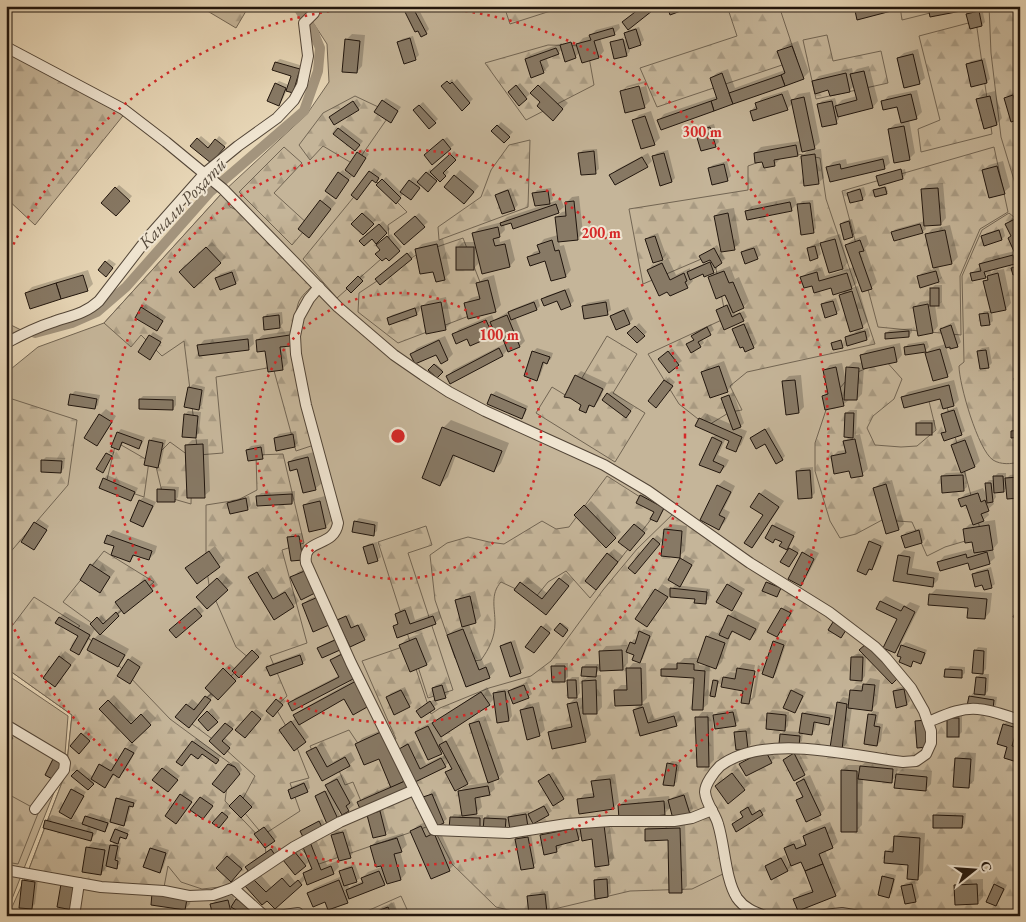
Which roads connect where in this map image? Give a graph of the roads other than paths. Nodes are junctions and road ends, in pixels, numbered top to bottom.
1 (315, 10) edge
2 (6, 47) edge
3 (207, 175) junction
4 (319, 287) junction
5 (6, 343) edge
6 (1020, 720) edge
7 (928, 722) junction
8 (6, 725) edge
9 (414, 790) junction
10 (35, 809) dead end
11 (712, 810) junction
12 (6, 870) edge
13 (80, 883) junction
14 (233, 888) junction
15 (298, 913) dead end
16 (74, 916) edge
17 (266, 916) edge
18 (278, 916) edge
19 (766, 916) edge
20 (816, 916) edge
21 (860, 916) edge

1 - 3 street
2 - 3 street
3 - 4 street
3 - 5 street
4 - 7 street
4 - 9 street
6 - 7 street
7 - 11 street
8 - 10 street
9 - 11 street
9 - 14 street
11 - 19 street
12 - 13 street
13 - 14 street
13 - 16 street
14 - 17 street
15 - 18 street
20 - 21 street

